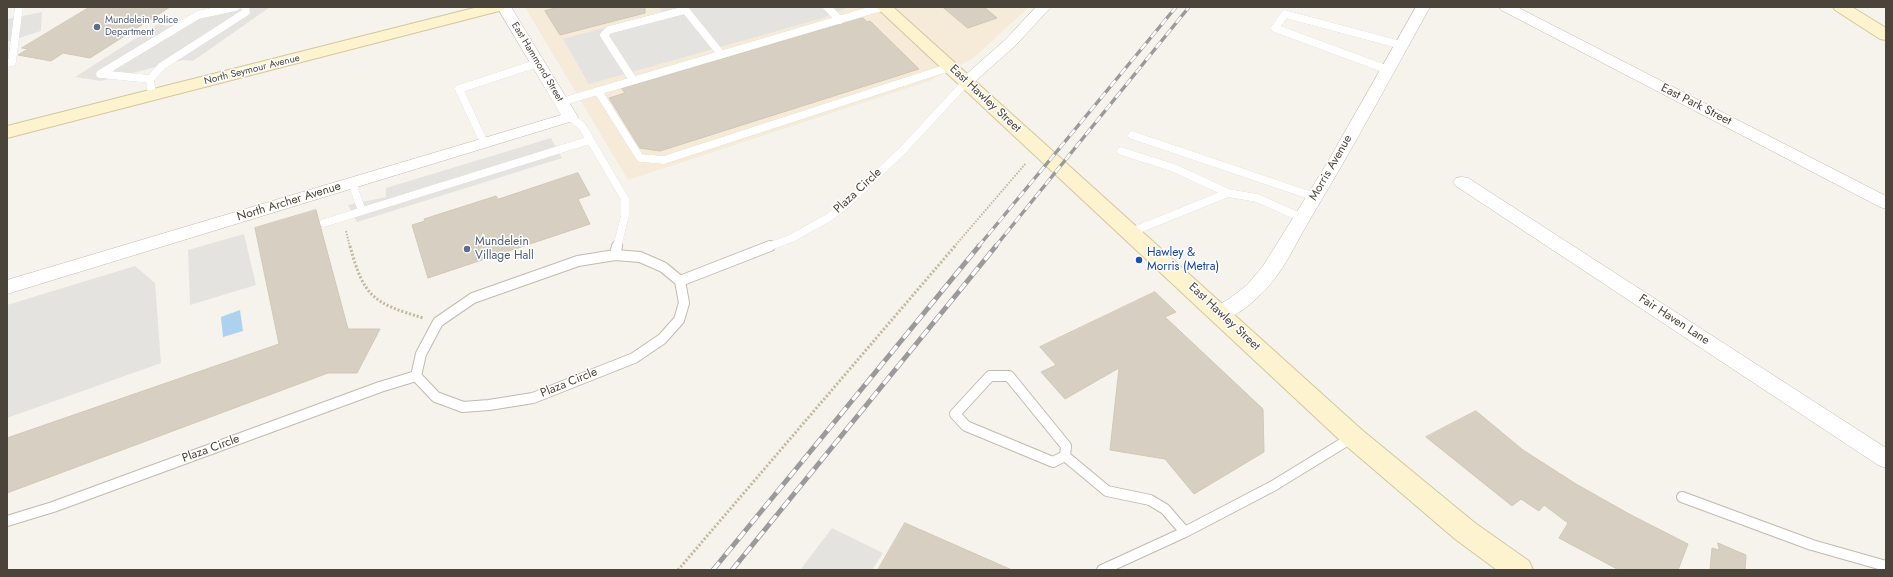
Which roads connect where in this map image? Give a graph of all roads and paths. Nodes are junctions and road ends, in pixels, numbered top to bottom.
1 (19, 7) edge
2 (235, 7) edge
3 (245, 7) edge
4 (497, 7) edge
5 (504, 7) edge
6 (827, 7) edge
7 (883, 7) edge
8 (1044, 7) edge
9 (1423, 7) edge
10 (1506, 7) edge
11 (1841, 7) edge
12 (684, 8) edge
13 (840, 20) junction
14 (1886, 34) edge
15 (1401, 45) junction
16 (722, 54) junction
17 (538, 62) junction
18 (7, 63) edge
19 (1388, 70) junction
20 (958, 74) junction
21 (634, 80) junction
22 (151, 87) junction
23 (598, 91) junction
24 (561, 102) junction
25 (570, 117) junction
26 (7, 132) edge
27 (1132, 135) dead end
28 (590, 140) junction
29 (484, 143) junction
30 (1121, 151) dead end
31 (1026, 163) dead end
32 (1462, 182) dead end
33 (352, 183) junction
34 (1228, 192) junction
35 (1315, 197) junction
36 (1882, 199) edge
37 (362, 211) junction
38 (1302, 218) junction
39 (324, 223) dead end
40 (345, 228) dead end
41 (1131, 232) junction
42 (615, 255) junction
43 (680, 281) junction
44 (7, 287) edge
45 (1220, 313) junction
46 (438, 322) junction
47 (416, 376) junction
48 (1353, 437) junction
49 (1065, 456) junction
50 (1886, 459) edge
51 (1682, 496) dead end
52 (7, 521) edge
53 (1185, 532) junction
54 (1886, 566) edge
55 (678, 570) edge
56 (1102, 570) edge
57 (1519, 570) edge

1 - 18 lane
2 - 22 lane
3 - 22 lane
4 - 22 street, North Seymour Avenue
5 - 17 street, East Hammond Street
6 - 13 lane
7 - 13 lane
7 - 20 street, East Hawley Street
8 - 20 street
9 - 15 street, Morris Avenue
10 - 36 street, East Park Street
11 - 14 street
12 - 16 lane
12 - 21 lane
13 - 16 lane
15 - 19 street, Morris Avenue
15 - 19 lane
16 - 21 lane
17 - 24 street, East Hammond Street
17 - 29 lane
19 - 35 street, Morris Avenue
20 - 23 lane
20 - 41 street, East Hawley Street
20 - 43 lane, Plaza Circle
21 - 23 lane
22 - 26 street, North Seymour Avenue
23 - 24 lane
24 - 25 street, East Hammond Street
25 - 28 lane
25 - 29 street, North Archer Avenue
27 - 35 lane
28 - 37 lane
28 - 42 lane
29 - 33 street, North Archer Avenue
30 - 34 lane
31 - 55 path
32 - 50 street, Fair Haven Lane
33 - 37 lane
33 - 44 street, North Archer Avenue
34 - 38 lane
34 - 41 lane
35 - 38 street, Morris Avenue
37 - 39 lane
38 - 45 street, Morris Avenue
40 - 46 path
41 - 45 street, East Hawley Street
42 - 43 lane
42 - 46 lane
43 - 47 lane, Plaza Circle
45 - 48 street, East Hawley Street
46 - 47 lane
47 - 52 lane, Plaza Circle
48 - 53 lane
48 - 57 street, East Hawley Street
49 - 49 lane
49 - 53 lane
51 - 54 lane
53 - 56 lane

